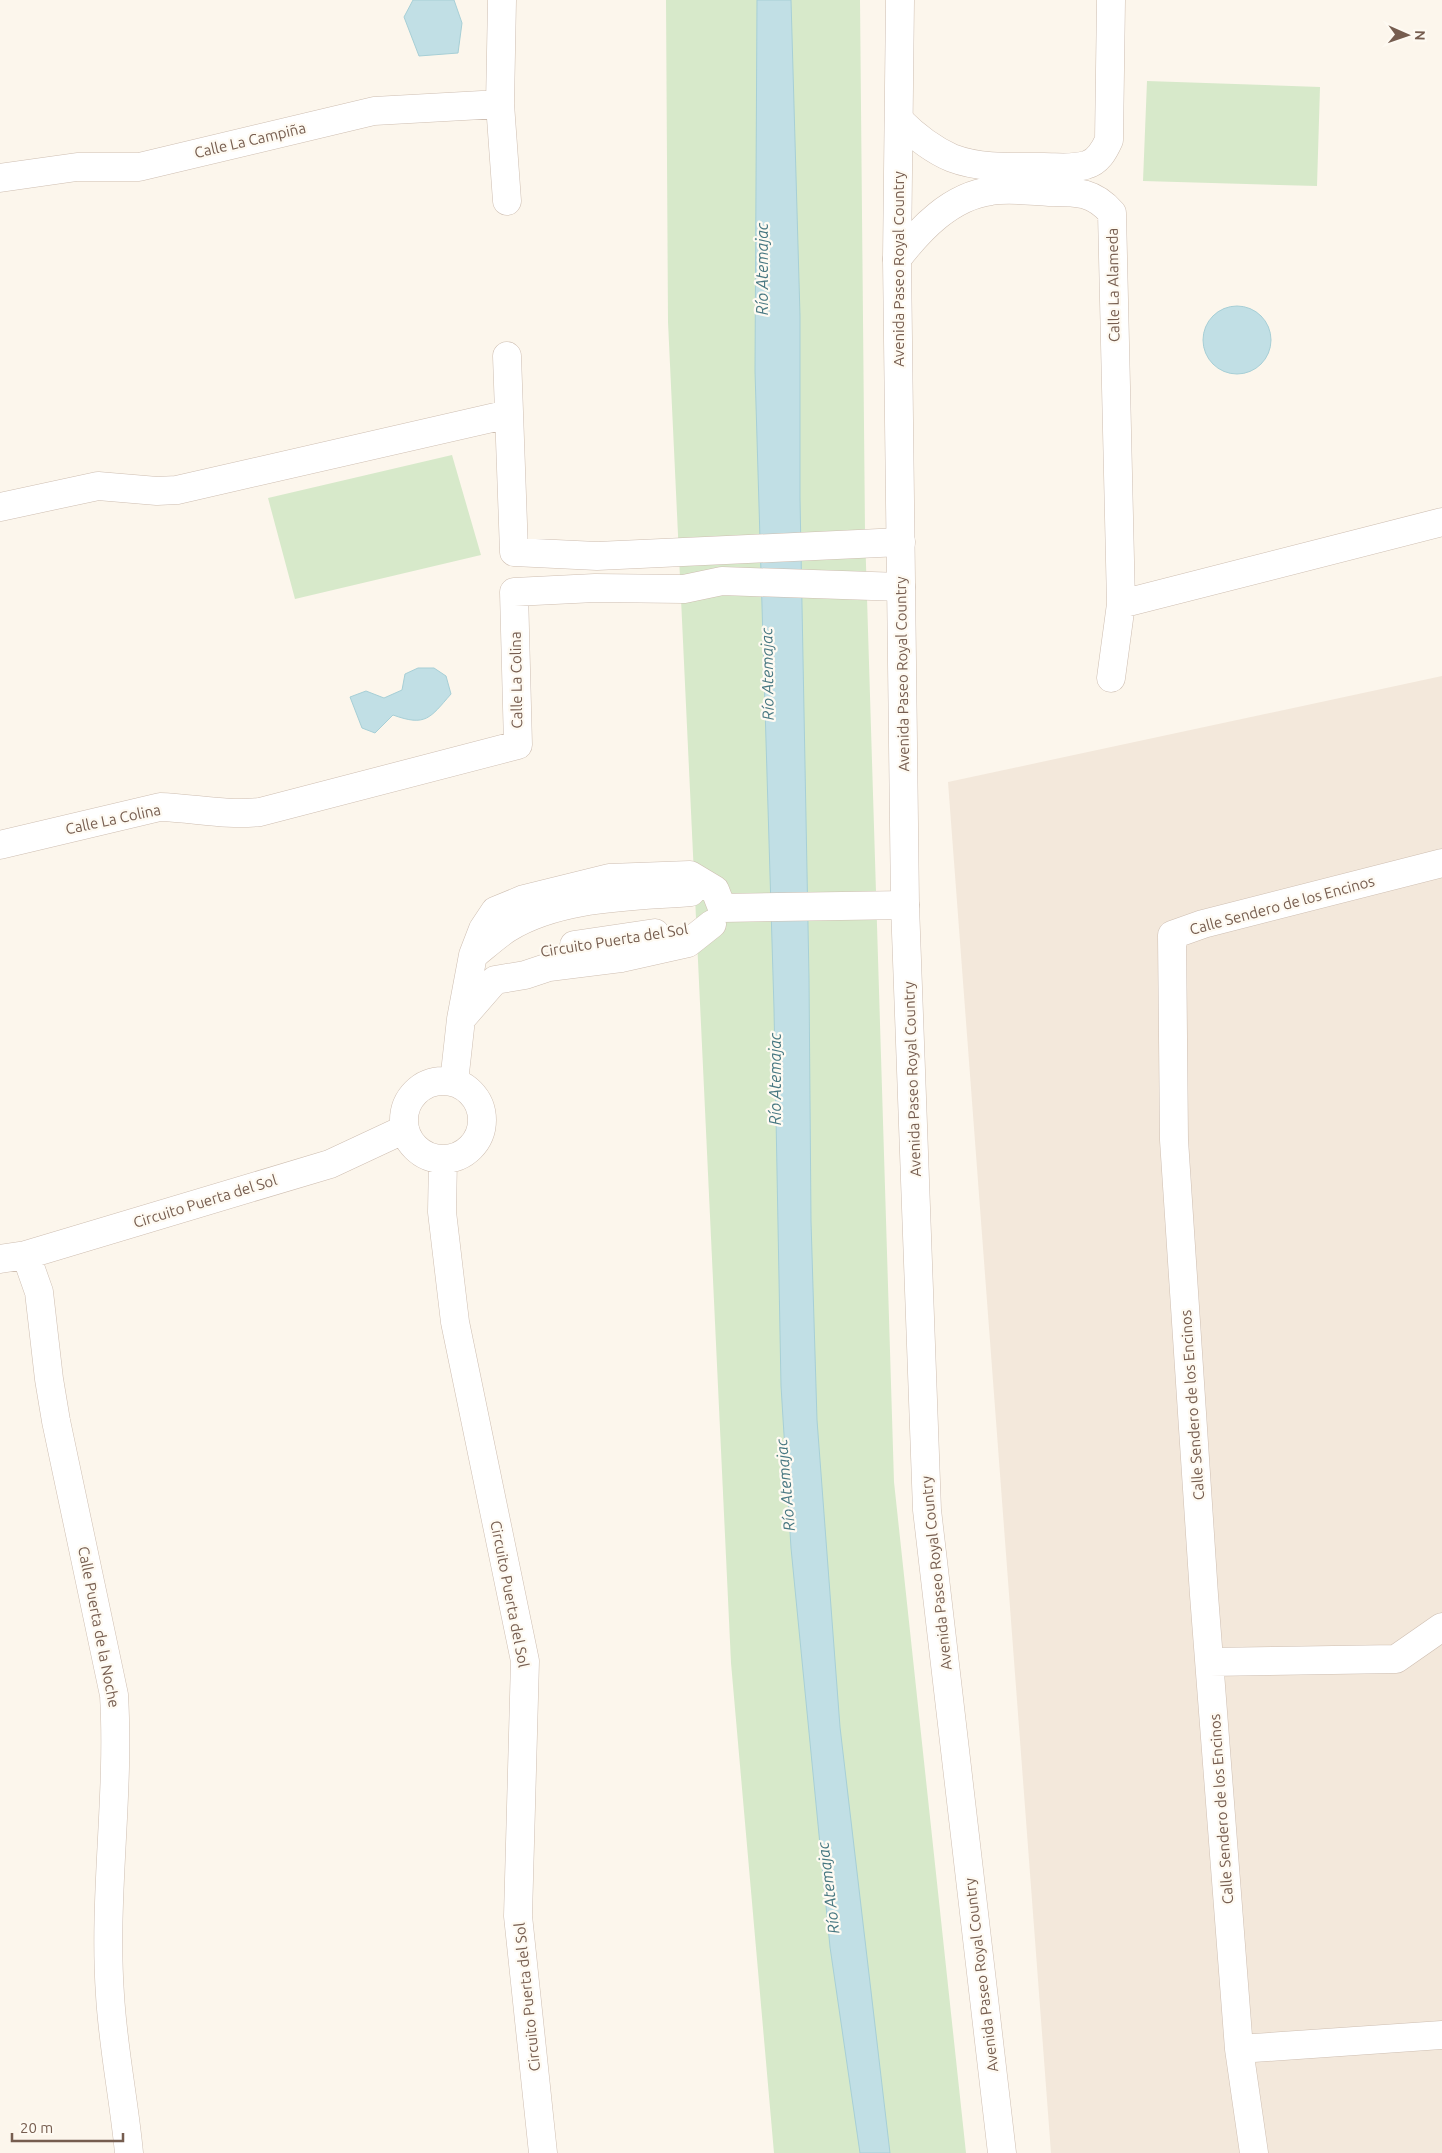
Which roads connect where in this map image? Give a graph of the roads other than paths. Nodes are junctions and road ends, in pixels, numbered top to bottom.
1 (502, 0) edge
2 (900, 0) edge
3 (1111, 0) edge
4 (500, 104) junction
5 (899, 120) junction
6 (0, 178) edge
7 (507, 202) dead end
8 (897, 259) junction
9 (507, 356) dead end
10 (508, 414) junction
11 (0, 507) edge
12 (1442, 522) edge
13 (901, 542) junction
14 (901, 587) junction
15 (1121, 604) junction
16 (1111, 678) dead end
17 (0, 845) edge
18 (1442, 864) edge
19 (905, 905) junction
20 (721, 907) junction
21 (461, 1019) junction
22 (454, 1082) junction
23 (405, 1128) junction
24 (443, 1159) junction
25 (13, 1257) edge
26 (1442, 1627) edge
27 (1210, 1662) junction
28 (1442, 2035) edge
29 (1239, 2050) junction
30 (130, 2153) edge
31 (543, 2153) edge
32 (1002, 2153) edge
33 (1254, 2153) edge

1 - 4 street
2 - 5 street, Avenida Paseo Royal Country
3 - 5 street
4 - 6 street, Calle La Campiña
4 - 7 street
5 - 8 street, Avenida Paseo Royal Country
8 - 13 street, Avenida Paseo Royal Country
8 - 15 street, Calle La Alameda
9 - 10 street
10 - 11 street
10 - 13 street
12 - 15 street
13 - 14 street, Avenida Paseo Royal Country
14 - 17 street, Calle La Colina
14 - 19 street, Avenida Paseo Royal Country
15 - 16 street, Calle La Alameda
18 - 27 street, Calle Sendero de los Encinos
19 - 20 street
19 - 32 street, Avenida Paseo Royal Country
20 - 21 street, Circuito Puerta del Sol
20 - 21 street
21 - 22 street
22 - 23 street
22 - 24 street
23 - 24 street
23 - 25 street, Circuito Puerta del Sol
24 - 31 street, Circuito Puerta del Sol
25 - 30 street, Calle Puerta de la Noche
26 - 27 street
27 - 29 street, Calle Sendero de los Encinos
28 - 29 street
29 - 33 street, Calle Sendero de los Encinos

